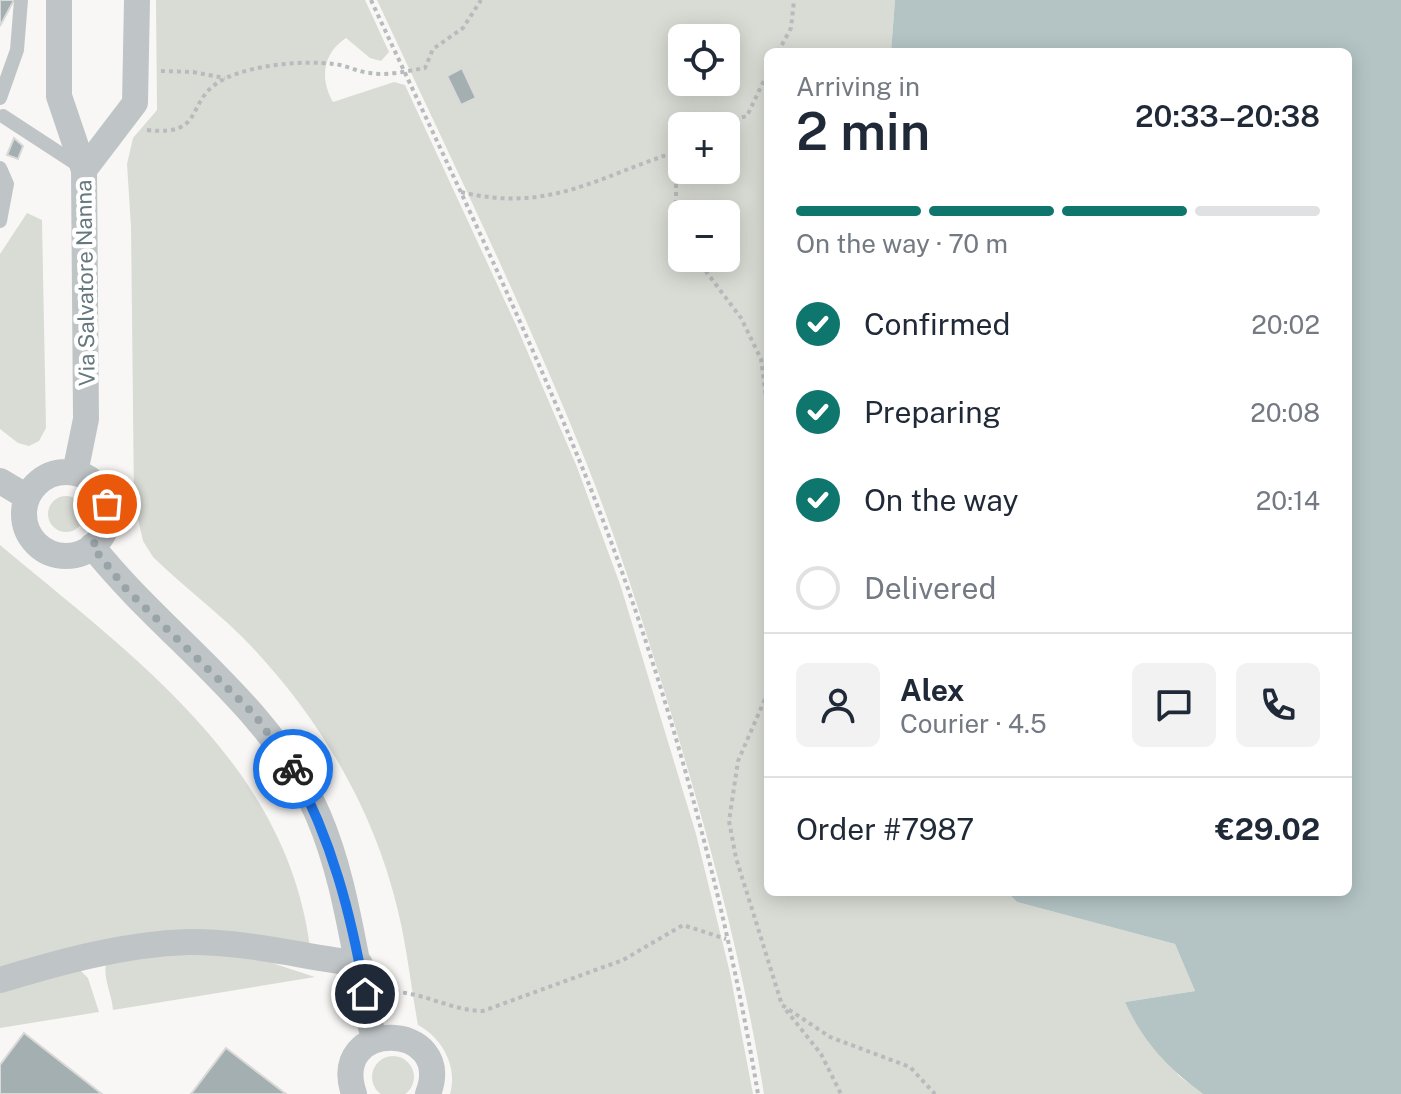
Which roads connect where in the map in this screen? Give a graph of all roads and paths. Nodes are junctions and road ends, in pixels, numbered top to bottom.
1 (21, 0) edge
2 (59, 0) edge
3 (137, 0) edge
4 (371, 0) edge
5 (481, 0) edge
6 (794, 0) edge
7 (780, 48) edge
8 (136, 70) junction
9 (404, 71) junction
10 (225, 78) junction
11 (764, 80) edge
12 (0, 98) edge
13 (1, 117) edge
14 (740, 118) edge
15 (116, 128) junction
16 (668, 155) edge
17 (0, 168) edge
18 (84, 170) junction
19 (461, 192) junction
20 (0, 221) edge
21 (706, 272) edge
22 (764, 382) edge
23 (75, 473) junction
24 (0, 481) edge
25 (27, 497) junction
26 (92, 546) junction
27 (764, 701) edge
28 (727, 939) junction
29 (360, 964) junction
30 (0, 980) edge
31 (365, 994) junction
32 (782, 1005) junction
33 (374, 1039) junction
34 (354, 1094) edge
35 (428, 1094) edge
36 (758, 1094) edge
37 (841, 1094) edge
38 (935, 1094) edge

1 - 12 lane
2 - 18 street, Via Salvatore Nanna
3 - 8 street
4 - 9 path
5 - 9 path
6 - 7 path
8 - 10 path
8 - 15 street
9 - 10 path
9 - 19 path
10 - 15 path
11 - 14 path
12 - 13 lane
13 - 18 lane
15 - 18 street
16 - 19 path
17 - 20 lane
18 - 23 street, Via Salvatore Nanna
19 - 28 path
21 - 22 path
23 - 25 street
23 - 26 street
24 - 25 street
25 - 26 street
26 - 29 street
27 - 32 path
28 - 31 path
28 - 36 path
29 - 30 street
29 - 31 street
31 - 33 street
32 - 37 path
32 - 38 path
33 - 34 street
33 - 35 street

